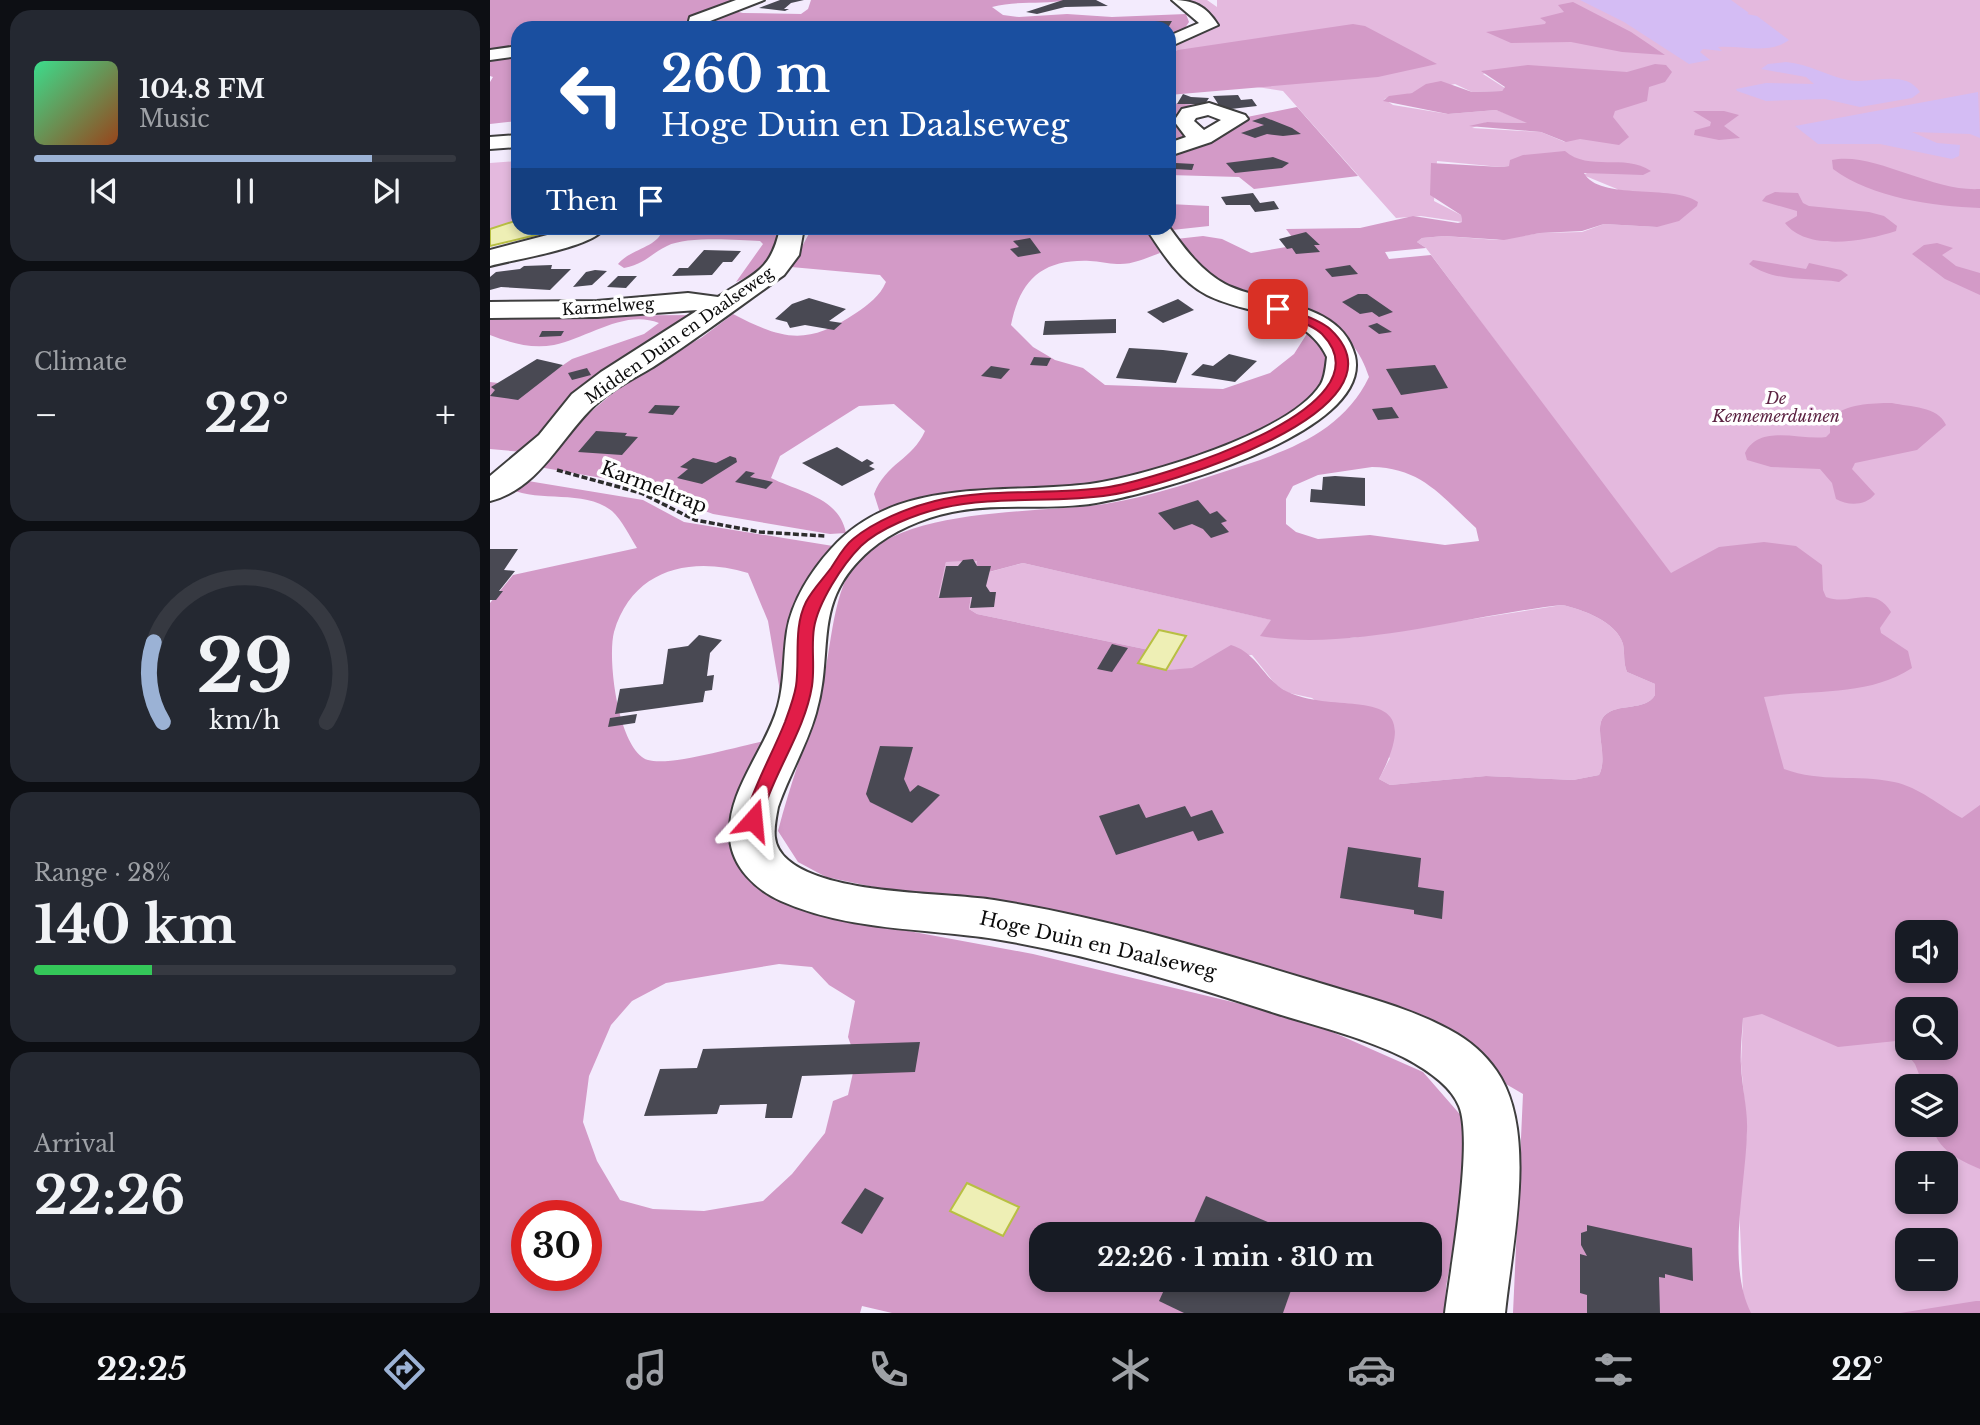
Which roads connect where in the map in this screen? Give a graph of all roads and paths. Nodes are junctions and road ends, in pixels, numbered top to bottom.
1 (756, 0) edge
2 (1180, 0) edge
3 (696, 21) edge
4 (1176, 39) edge
5 (511, 52) edge
6 (490, 55) edge
7 (1204, 138) dead end
8 (511, 142) edge
9 (490, 143) edge
10 (1176, 148) edge
11 (578, 235) edge
12 (791, 235) edge
13 (1163, 235) edge
14 (490, 258) edge
15 (761, 282) junction
16 (688, 301) junction
17 (725, 306) junction
18 (490, 310) edge
19 (526, 465) junction
20 (490, 491) edge
21 (856, 543) junction
22 (1475, 1313) edge

1 - 3 street
2 - 4 street
5 - 6 street
7 - 10 street
8 - 9 street
11 - 14 street
12 - 15 street, Midden Duin en Daalseweg
13 - 21 street, Hoge Duin en Daalseweg
15 - 16 street
15 - 17 street, Midden Duin en Daalseweg
16 - 17 street, Karmelweg
16 - 18 street, Karmelweg
17 - 19 street, Midden Duin en Daalseweg
19 - 20 street, Midden Duin en Daalseweg
19 - 21 path, Karmeltrap
21 - 22 street, Hoge Duin en Daalseweg

